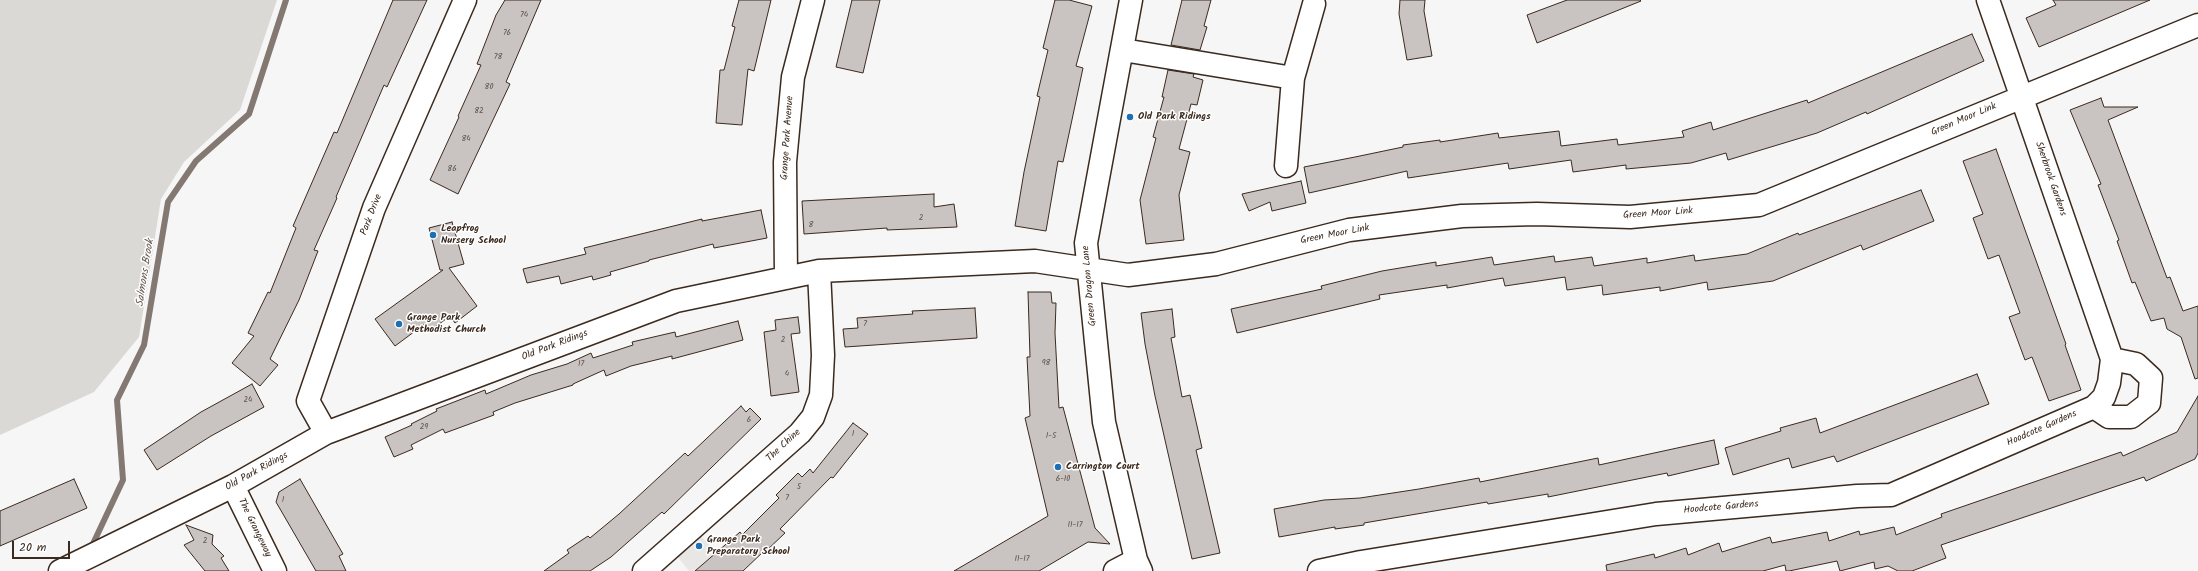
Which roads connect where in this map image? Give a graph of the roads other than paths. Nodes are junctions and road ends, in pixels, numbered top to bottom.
1 (465, 0) edge
2 (813, 0) edge
3 (1131, 0) edge
4 (1988, 0) edge
5 (1314, 4) dead end
6 (2198, 25) edge
7 (1123, 50) junction
8 (1293, 78) junction
9 (2022, 96) junction
10 (1286, 166) dead end
11 (1088, 269) junction
12 (818, 271) junction
13 (786, 278) junction
14 (2112, 359) junction
15 (2099, 402) junction
16 (318, 438) junction
17 (233, 486) junction
18 (1138, 566) edge
19 (61, 571) edge
20 (275, 571) edge
21 (644, 571) edge
22 (1115, 571) edge
23 (1319, 571) edge

1 - 16 street, Park Drive
2 - 13 street, Grange Park Avenue
3 - 7 street, Green Dragon Lane
4 - 9 street, Sherbrook Gardens
5 - 8 street
6 - 9 street, Green Moor Link
7 - 8 street
7 - 11 street, Green Dragon Lane
8 - 10 street
9 - 11 street, Green Moor Link
9 - 14 street, Sherbrook Gardens
11 - 12 street, Old Park Ridings
11 - 18 street, Green Dragon Lane
12 - 13 street, Old Park Ridings
12 - 21 street, The Chine
13 - 16 street, Old Park Ridings
14 - 15 street, Sherbrook Gardens
14 - 15 street
15 - 23 street, Hoodcote Gardens
16 - 17 street, Old Park Ridings
17 - 19 street, Old Park Ridings
17 - 20 street, The Grangeway
18 - 22 street

